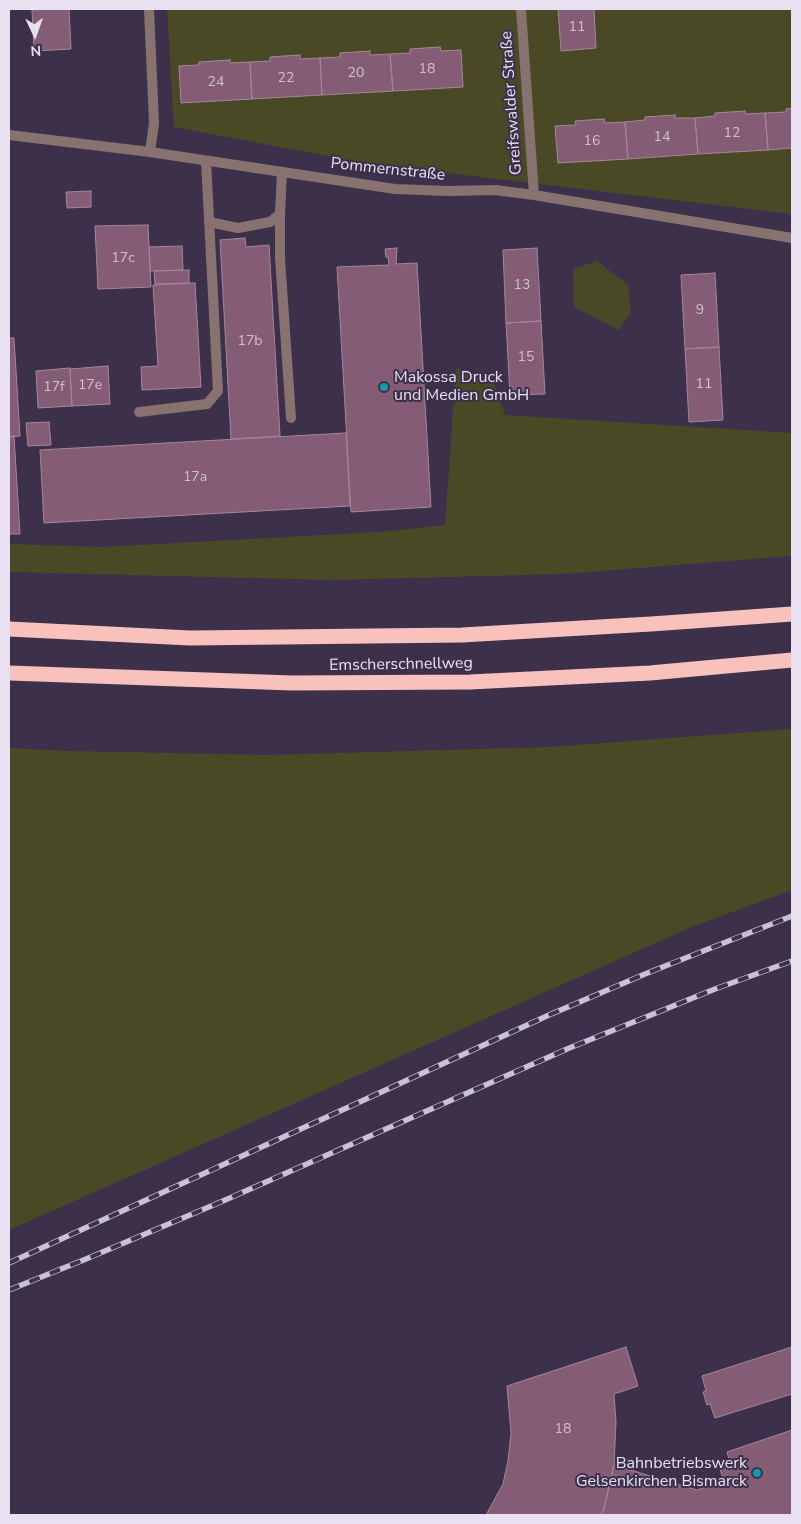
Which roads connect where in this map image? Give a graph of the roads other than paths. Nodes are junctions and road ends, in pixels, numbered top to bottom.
1 (149, 9) edge
2 (521, 9) edge
3 (9, 135) edge
4 (150, 152) junction
5 (206, 161) junction
6 (282, 172) junction
7 (534, 195) junction
8 (280, 214) junction
9 (209, 222) junction
10 (792, 238) edge
11 (139, 412) dead end
12 (291, 418) dead end
13 (792, 614) edge
14 (9, 629) edge
15 (792, 660) edge
16 (9, 673) edge

1 - 4 street
2 - 7 street, Greifswalder Straße
3 - 4 street, Pommernstraße
4 - 5 street, Pommernstraße
5 - 6 street, Pommernstraße
5 - 9 street
6 - 7 street, Pommernstraße
6 - 8 street
7 - 10 street, Pommernstraße
8 - 9 street
8 - 12 street
9 - 11 street
13 - 14 highway, Emscherschnellweg
15 - 16 highway, Emscherschnellweg

